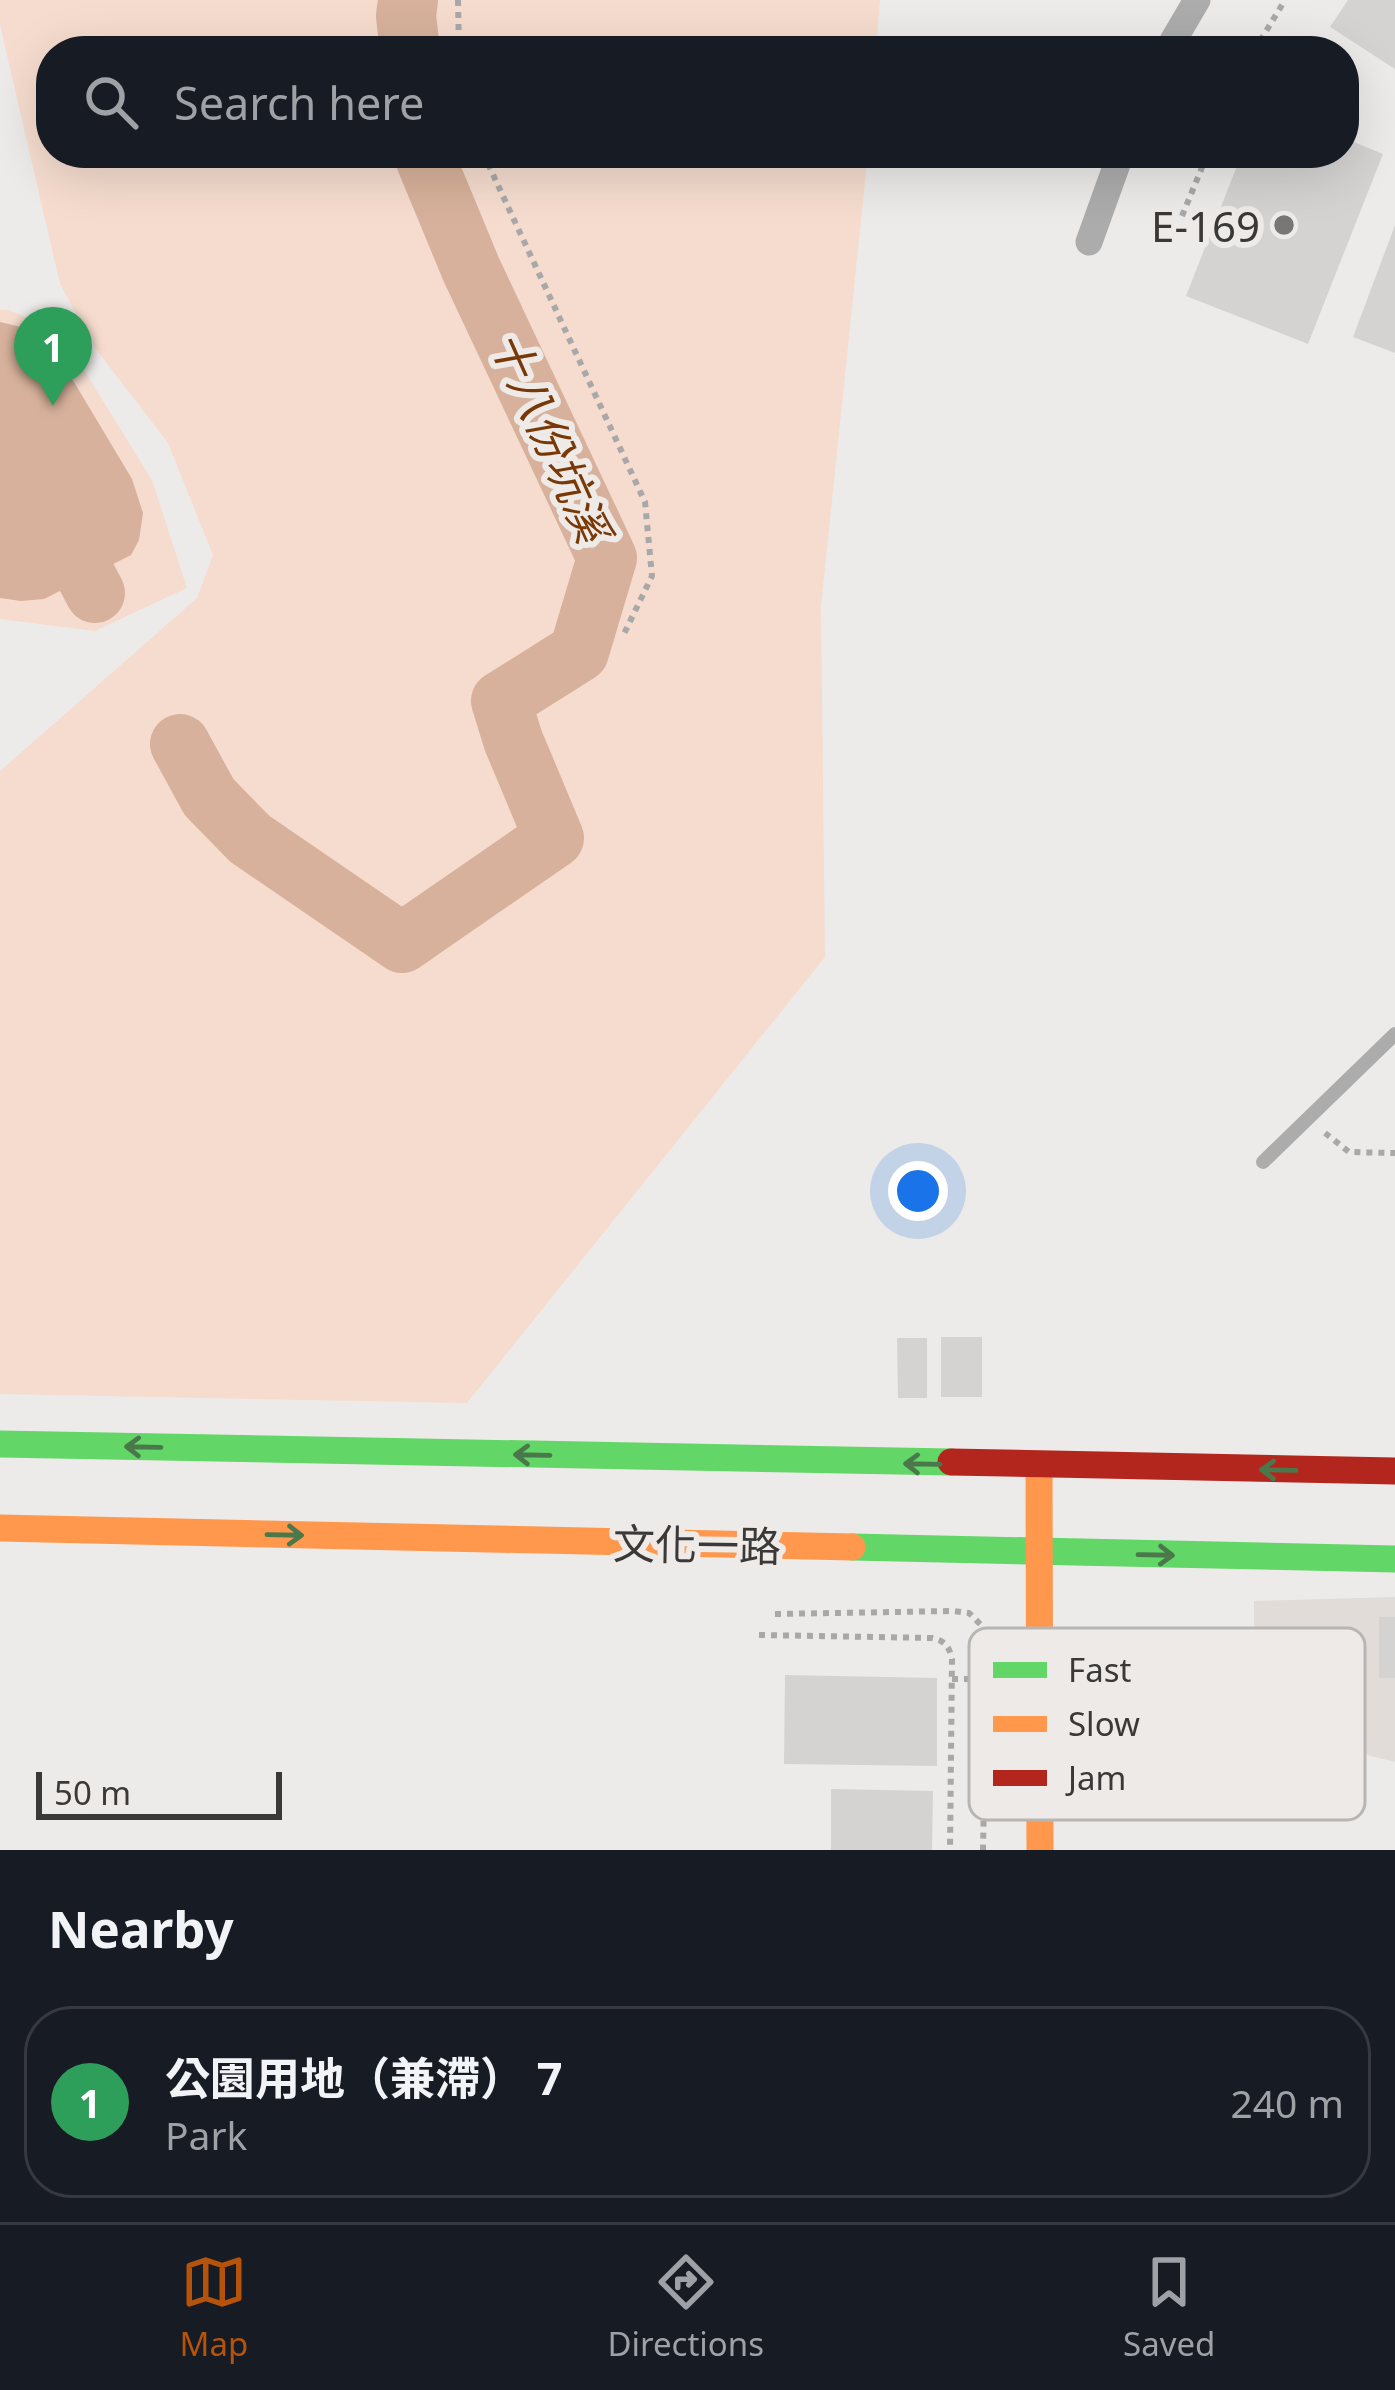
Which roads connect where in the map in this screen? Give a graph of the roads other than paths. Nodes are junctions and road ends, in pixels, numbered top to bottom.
1 (1197, 0) edge
2 (1176, 36) edge
3 (1116, 168) edge
4 (1089, 242) dead end
5 (1395, 1034) edge
6 (1263, 1162) dead end
7 (0, 1444) edge
8 (1040, 1466) junction
9 (1395, 1472) edge
10 (0, 1528) edge
11 (1039, 1552) junction
12 (1395, 1559) edge
13 (1039, 1628) edge
14 (1040, 1820) edge
15 (1040, 1850) edge

1 - 2 street
3 - 4 street
5 - 6 lane
8 -> 7 street, 文化一路
9 -> 8 street, 文化一路
8 - 11 street
10 -> 11 street, 文化一路
11 -> 12 street, 文化一路
11 - 13 street
14 - 15 street

